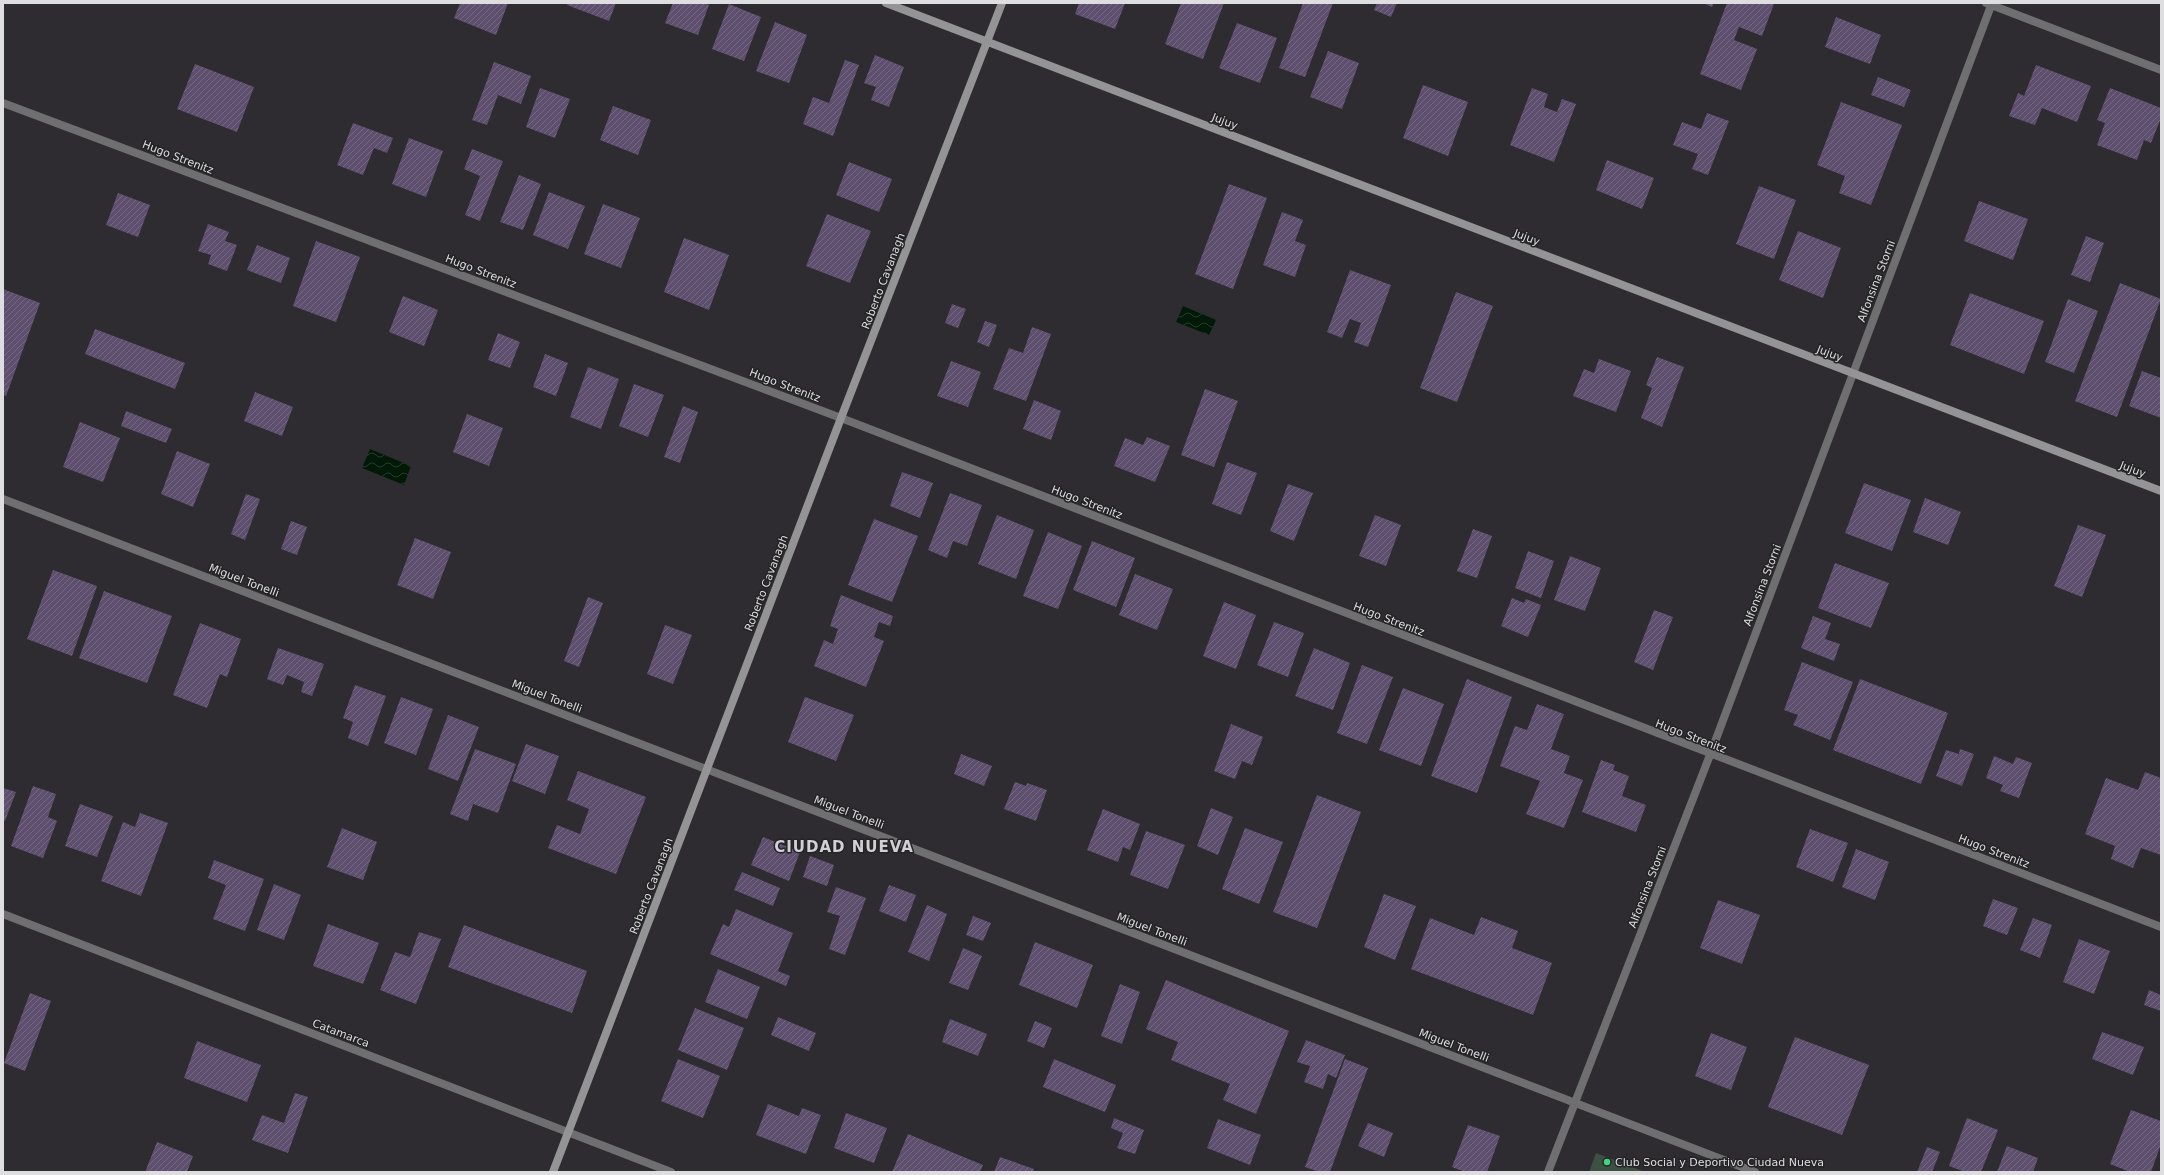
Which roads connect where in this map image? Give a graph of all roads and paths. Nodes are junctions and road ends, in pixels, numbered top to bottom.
1 (886, 3) edge
2 (1002, 3) edge
3 (1989, 4) edge
4 (987, 42) junction
5 (2161, 70) edge
6 (3, 103) edge
7 (1853, 374) junction
8 (841, 418) junction
9 (2161, 491) edge
10 (3, 499) edge
11 (1710, 755) junction
12 (708, 770) junction
13 (3, 914) edge
14 (2161, 927) edge
15 (1576, 1103) junction
16 (567, 1132) junction
17 (553, 1172) edge
18 (671, 1172) edge
19 (1548, 1172) edge
20 (1755, 1172) edge

1 - 4 main road, Jujuy
2 - 4 main road, Roberto Cavanagh
3 - 5 street
3 - 7 street, Alfonsina Storni
4 - 7 main road, Jujuy
4 - 8 main road, Roberto Cavanagh
6 - 8 street, Hugo Strenitz
7 - 9 main road, Jujuy
7 - 11 street, Alfonsina Storni
8 - 11 street, Hugo Strenitz
8 - 12 main road, Roberto Cavanagh
10 - 12 street, Miguel Tonelli
11 - 14 street, Hugo Strenitz
11 - 15 street, Alfonsina Storni
12 - 15 street, Miguel Tonelli
12 - 16 main road, Roberto Cavanagh
13 - 16 street, Catamarca
15 - 19 street, Alfonsina Storni
15 - 20 street, Miguel Tonelli
16 - 17 main road, Roberto Cavanagh
16 - 18 street, Catamarca

